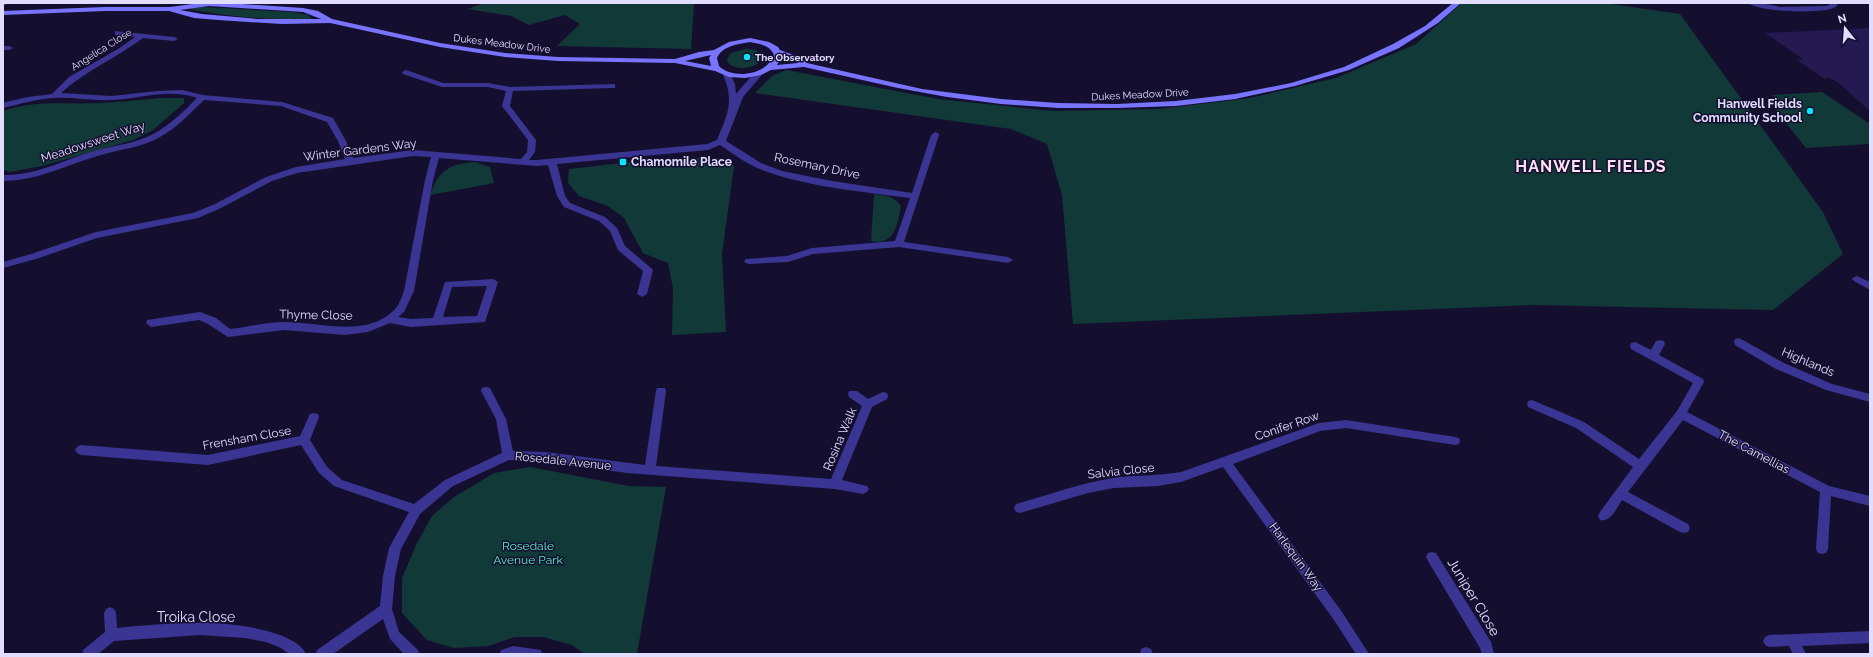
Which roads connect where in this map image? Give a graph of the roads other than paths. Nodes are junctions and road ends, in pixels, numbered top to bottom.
1 (1456, 3) edge
2 (1752, 3) edge
3 (1833, 3) edge
4 (170, 10) junction
5 (3, 13) edge
6 (330, 21) junction
7 (118, 33) dead end
8 (142, 36) junction
9 (174, 39) dead end
10 (716, 52) junction
11 (778, 52) junction
12 (675, 61) junction
13 (805, 65) junction
14 (772, 68) junction
15 (717, 69) junction
16 (406, 72) dead end
17 (758, 74) junction
18 (727, 75) junction
19 (612, 86) dead end
20 (510, 89) junction
21 (54, 96) junction
22 (202, 97) junction
23 (3, 106) edge
24 (734, 106) junction
25 (935, 135) dead end
26 (720, 142) junction
27 (436, 155) junction
28 (350, 161) junction
29 (523, 162) junction
30 (552, 162) junction
31 (3, 178) edge
32 (13, 179) junction
33 (3, 186) edge
34 (914, 196) junction
35 (899, 244) junction
36 (1008, 260) dead end
37 (749, 261) dead end
38 (3, 265) edge
39 (1857, 279) dead end
40 (1870, 287) edge
41 (642, 294) dead end
42 (389, 319) junction
43 (437, 321) junction
44 (151, 323) dead end
45 (1739, 342) dead end
46 (1660, 344) dead end
47 (1636, 346) dead end
48 (1653, 356) junction
49 (486, 391) dead end
50 (661, 391) dead end
51 (853, 394) dead end
52 (883, 396) dead end
53 (1870, 398) edge
54 (868, 404) junction
55 (1532, 404) dead end
56 (1681, 414) junction
57 (314, 417) dead end
58 (304, 440) junction
59 (1454, 441) dead end
60 (81, 450) dead end
61 (508, 455) junction
62 (1225, 462) junction
63 (1640, 466) junction
64 (650, 469) junction
65 (835, 484) junction
66 (863, 489) dead end
67 (1826, 490) junction
68 (1621, 494) junction
69 (1870, 501) edge
70 (1020, 508) dead end
71 (416, 510) junction
72 (1604, 516) dead end
73 (1684, 528) dead end
74 (1822, 549) dead end
75 (1432, 557) dead end
76 (386, 609) junction
77 (110, 613) dead end
78 (111, 635) junction
79 (1870, 637) edge
80 (1769, 641) dead end
81 (1794, 641) junction
82 (88, 654) edge
83 (300, 654) edge
84 (322, 654) edge
85 (413, 654) edge
86 (506, 654) edge
87 (536, 654) edge
88 (1363, 654) edge
89 (1488, 654) edge
90 (1800, 654) edge

1 - 13 street, Dukes Meadow Drive
2 - 3 street
4 - 5 street, Dukes Meadow Drive
4 - 6 street, Dukes Meadow Drive
4 - 6 street, Dukes Meadow Drive
6 - 12 street, Dukes Meadow Drive
7 - 8 street, Angelica Close
8 - 9 street, Angelica Close
8 - 21 street, Angelica Close
10 - 11 street, Dukes Meadow Drive
10 - 12 street, Dukes Meadow Drive
10 - 15 street
11 - 13 street, Dukes Meadow Drive
11 - 14 street
12 - 15 street, Dukes Meadow Drive
13 - 14 street, Dukes Meadow Drive
14 - 17 street, Dukes Meadow Drive
15 - 18 street
16 - 20 street
17 - 18 street, Dukes Meadow Drive
17 - 24 street
18 - 24 street
19 - 20 street
20 - 29 street
21 - 22 street
21 - 23 street
22 - 28 street
22 - 32 street, Meadowsweet Way
24 - 26 street
25 - 34 street
26 - 30 street, Winter Gardens Way
26 - 34 street, Rosemary Drive
27 - 28 street, Winter Gardens Way
27 - 29 street, Winter Gardens Way
27 - 42 street, Thyme Close
28 - 38 street, Winter Gardens Way
29 - 30 street, Winter Gardens Way
30 - 41 street
31 - 32 street, Meadowsweet Way
32 - 33 street
34 - 35 street
35 - 36 street
35 - 37 street
39 - 40 street
42 - 43 street
42 - 44 street, Thyme Close
43 - 43 street
45 - 53 street, Highlands
46 - 48 street
47 - 48 street
48 - 56 street
49 - 61 street
50 - 64 street
51 - 54 street
52 - 54 street
54 - 65 street, Rosina Walk
55 - 63 street
56 - 63 street
56 - 67 street, The Camellias
57 - 58 street
58 - 60 street, Frensham Close
58 - 71 street, Frensham Close
59 - 62 street, Conifer Row
61 - 64 street, Rosedale Avenue
61 - 71 street, Rosedale Avenue
62 - 70 street, Salvia Close
62 - 88 street, Harlequin Way
63 - 68 street
64 - 65 street, Rosedale Avenue
65 - 66 street, Rosedale Avenue
67 - 69 street, The Camellias
67 - 74 street
68 - 72 street
68 - 73 street
71 - 76 street, Rosedale Avenue
75 - 89 street, Juniper Close
76 - 84 street
76 - 85 street, Rosedale Avenue
77 - 78 street
78 - 82 street
78 - 83 street, Troika Close
79 - 81 street
80 - 81 street
81 - 90 street
86 - 87 street

